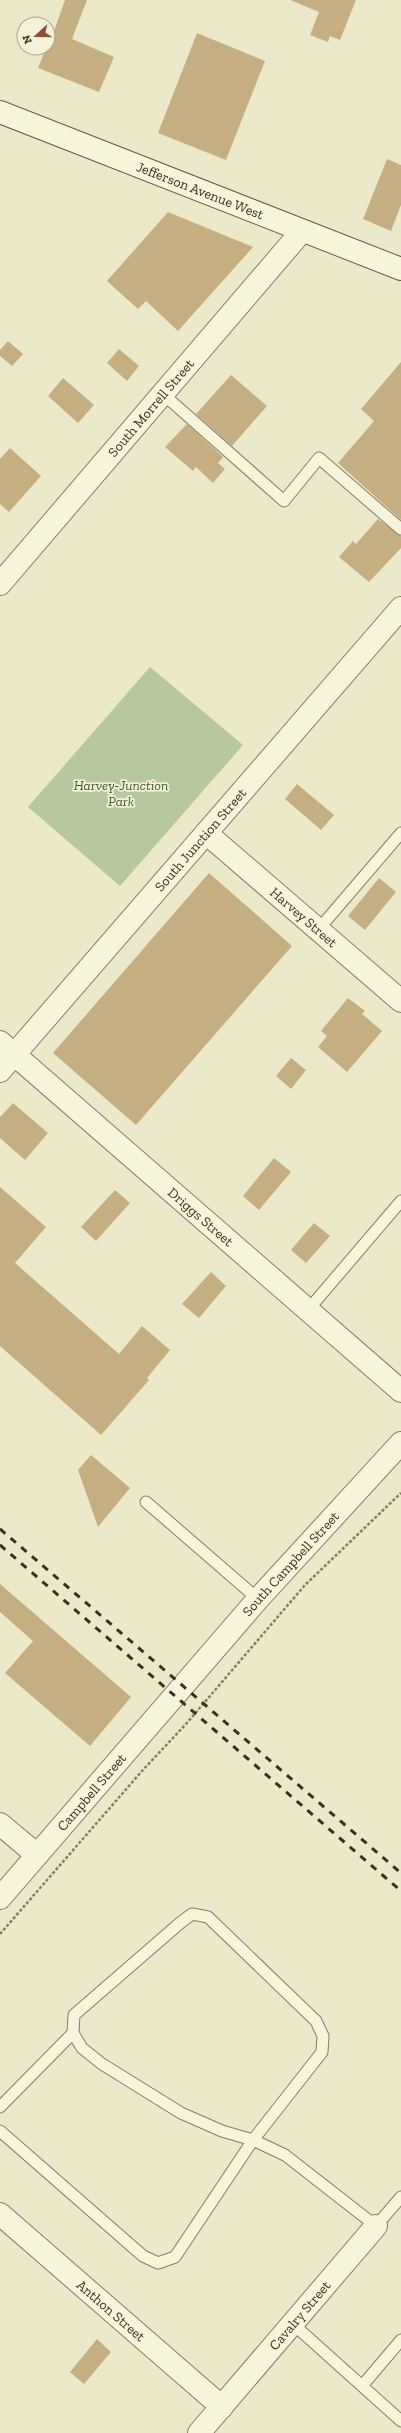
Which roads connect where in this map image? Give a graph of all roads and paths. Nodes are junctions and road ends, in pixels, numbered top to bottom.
1 (0, 112) edge
2 (302, 231) junction
3 (401, 269) edge
4 (163, 394) junction
5 (401, 529) edge
6 (0, 584) edge
7 (401, 610) edge
8 (206, 833) junction
9 (401, 833) edge
10 (318, 930) junction
11 (401, 1001) edge
12 (7, 1049) edge
13 (0, 1071) edge
14 (401, 1201) edge
15 (308, 1310) junction
16 (401, 1391) edge
17 (401, 1443) edge
18 (401, 1493) edge
19 (146, 1502) dead end
20 (258, 1599) junction
21 (183, 1686) joint
22 (0, 1824) edge
23 (36, 1855) junction
24 (0, 1898) edge
25 (0, 1934) edge
26 (73, 2034) junction
27 (0, 2107) edge
28 (0, 2131) edge
29 (253, 2140) junction
30 (401, 2197) edge
31 (0, 2214) edge
32 (376, 2226) junction
33 (293, 2324) junction
34 (401, 2340) edge
35 (362, 2386) junction
36 (222, 2407) junction
37 (401, 2422) edge
38 (199, 2433) edge

1 - 2 street, Jefferson Avenue West
2 - 3 street, Jefferson Avenue West
2 - 4 street, South Morrell Street
4 - 5 lane
4 - 6 street, South Morrell Street
7 - 8 street, South Junction Street
8 - 10 street, Harvey Street
8 - 12 street, South Junction Street
9 - 10 lane
10 - 11 street, Harvey Street
12 - 13 street, South Junction Street
12 - 15 street, Driggs Street
14 - 15 lane
15 - 16 street, Driggs Street
17 - 20 street, South Campbell Street
18 - 25 path
19 - 20 lane
20 - 21 street, South Campbell Street
21 - 23 street, Campbell Street
22 - 23 street
23 - 24 street, Campbell Street
26 - 27 lane
26 - 29 lane
26 - 29 lane
28 - 29 lane
29 - 32 lane
30 - 32 lane, Cavalry Street
31 - 36 street, Anthon Street
32 - 33 street, Cavalry Street
33 - 35 lane
33 - 36 street, Cavalry Street
34 - 35 lane
35 - 37 lane
36 - 38 street, Cavalry Street

